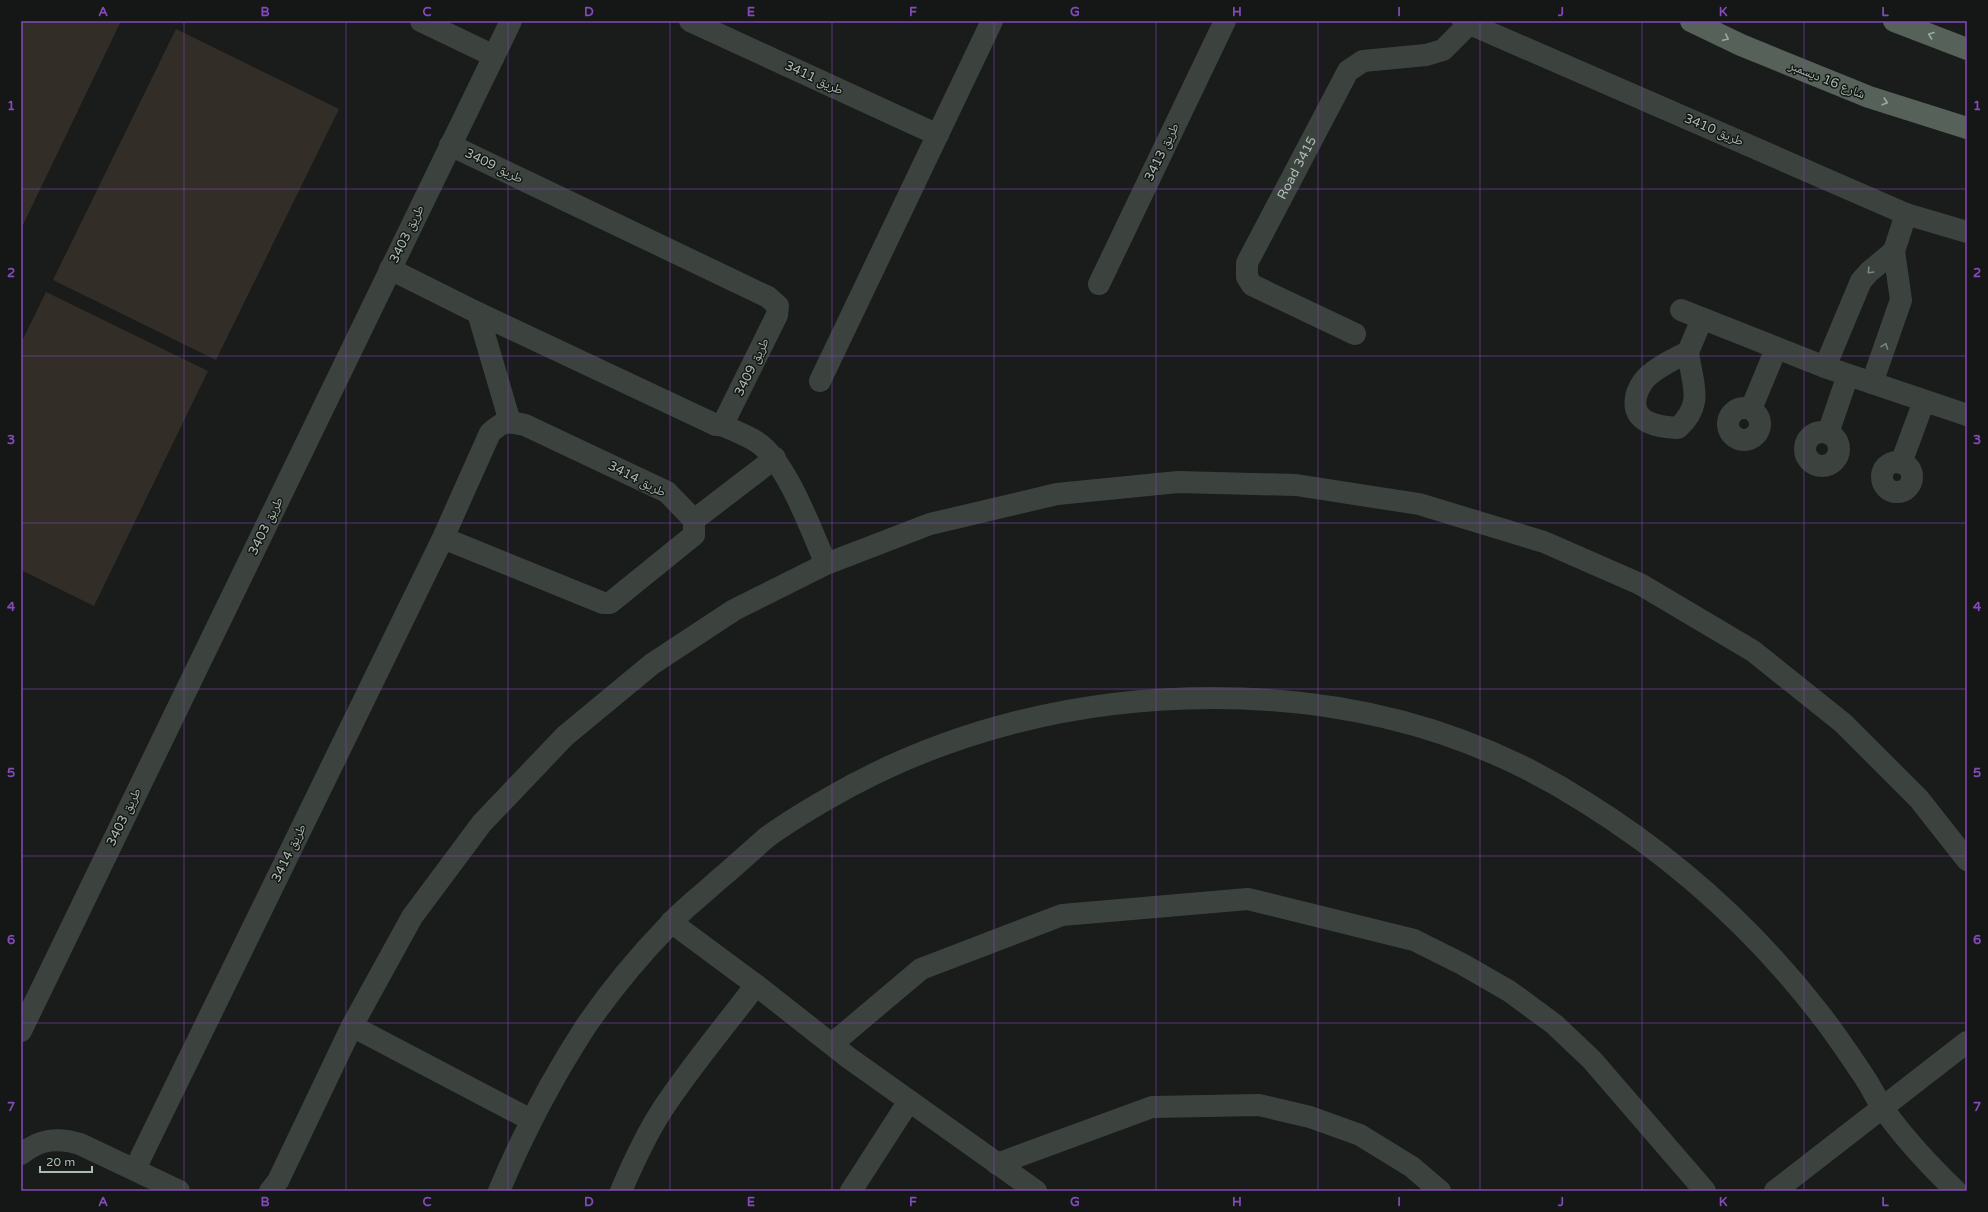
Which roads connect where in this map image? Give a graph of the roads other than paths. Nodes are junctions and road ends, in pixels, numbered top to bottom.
1 (421, 21) edge
2 (511, 21) edge
3 (690, 21) edge
4 (992, 21) edge
5 (1225, 21) edge
6 (1690, 21) edge
7 (1894, 21) edge
8 (1466, 22) edge
9 (1967, 49) edge
10 (494, 56) junction
11 (1967, 128) edge
12 (938, 135) junction
13 (450, 145) junction
14 (1906, 214) junction
15 (1967, 232) edge
16 (1894, 251) junction
17 (390, 269) junction
18 (1099, 284) dead end
19 (1681, 310) dead end
20 (478, 313) junction
21 (1702, 319) junction
22 (1355, 334) dead end
23 (1776, 349) junction
24 (1688, 352) dead end
25 (1825, 367) junction
26 (1848, 375) junction
27 (820, 381) dead end
28 (1872, 383) junction
29 (1924, 401) junction
30 (1750, 409) dead end
31 (1967, 415) edge
32 (510, 422) junction
33 (721, 425) junction
34 (1828, 433) dead end
35 (775, 458) junction
36 (1901, 463) dead end
37 (694, 520) junction
38 (443, 538) junction
39 (826, 564) junction
40 (1967, 860) edge
41 (671, 922) junction
42 (756, 985) junction
43 (352, 1026) junction
44 (21, 1031) edge
45 (1967, 1042) edge
46 (832, 1044) junction
47 (909, 1101) junction
48 (1883, 1107) junction
49 (531, 1120) junction
50 (21, 1154) edge
51 (997, 1164) junction
52 (135, 1169) junction
53 (179, 1191) edge
54 (270, 1191) edge
55 (499, 1191) edge
56 (621, 1191) edge
57 (851, 1191) edge
58 (1036, 1191) edge
59 (1440, 1191) edge
60 (1705, 1191) edge
61 (1775, 1191) edge
62 (1956, 1191) edge

1 - 10 street
2 - 10 street, طريق 3403
3 - 12 street, طريق 3411
4 - 12 street
5 - 18 street, طريق 3413
6 -> 11 main road, شارع 16 ديسمبر
9 -> 7 main road
8 - 14 street, طريق 3410
8 - 22 street, Road 3415
10 - 13 street, طريق 3403
12 - 27 street
13 - 17 street, طريق 3403
13 - 33 street, طريق 3409
14 - 15 street, طريق 3410
14 - 16 street
16 -> 25 street
28 -> 16 street
17 - 20 street
17 - 44 street, طريق 3403
19 - 21 street
20 - 32 street
20 - 33 street
21 - 23 street
21 - 24 street
23 - 25 street
23 - 30 street
25 - 26 street
26 - 28 street
26 - 34 street
28 - 29 street
29 - 31 street
29 - 36 street
32 - 37 street, طريق 3414
32 - 38 street, طريق 3414
33 - 35 street
35 - 37 street
35 - 39 street
37 - 38 street
38 - 52 street, طريق 3414
39 - 40 street
39 - 43 street
41 - 42 street
41 - 48 street
41 - 49 street
42 - 46 street
42 - 56 street
43 - 49 street
43 - 54 street
45 - 48 street
46 - 47 street
46 - 60 street
47 - 51 street
47 - 57 street
48 - 61 street
48 - 62 street
49 - 55 street
50 - 52 street
51 - 58 street
51 - 59 street
52 - 53 street

